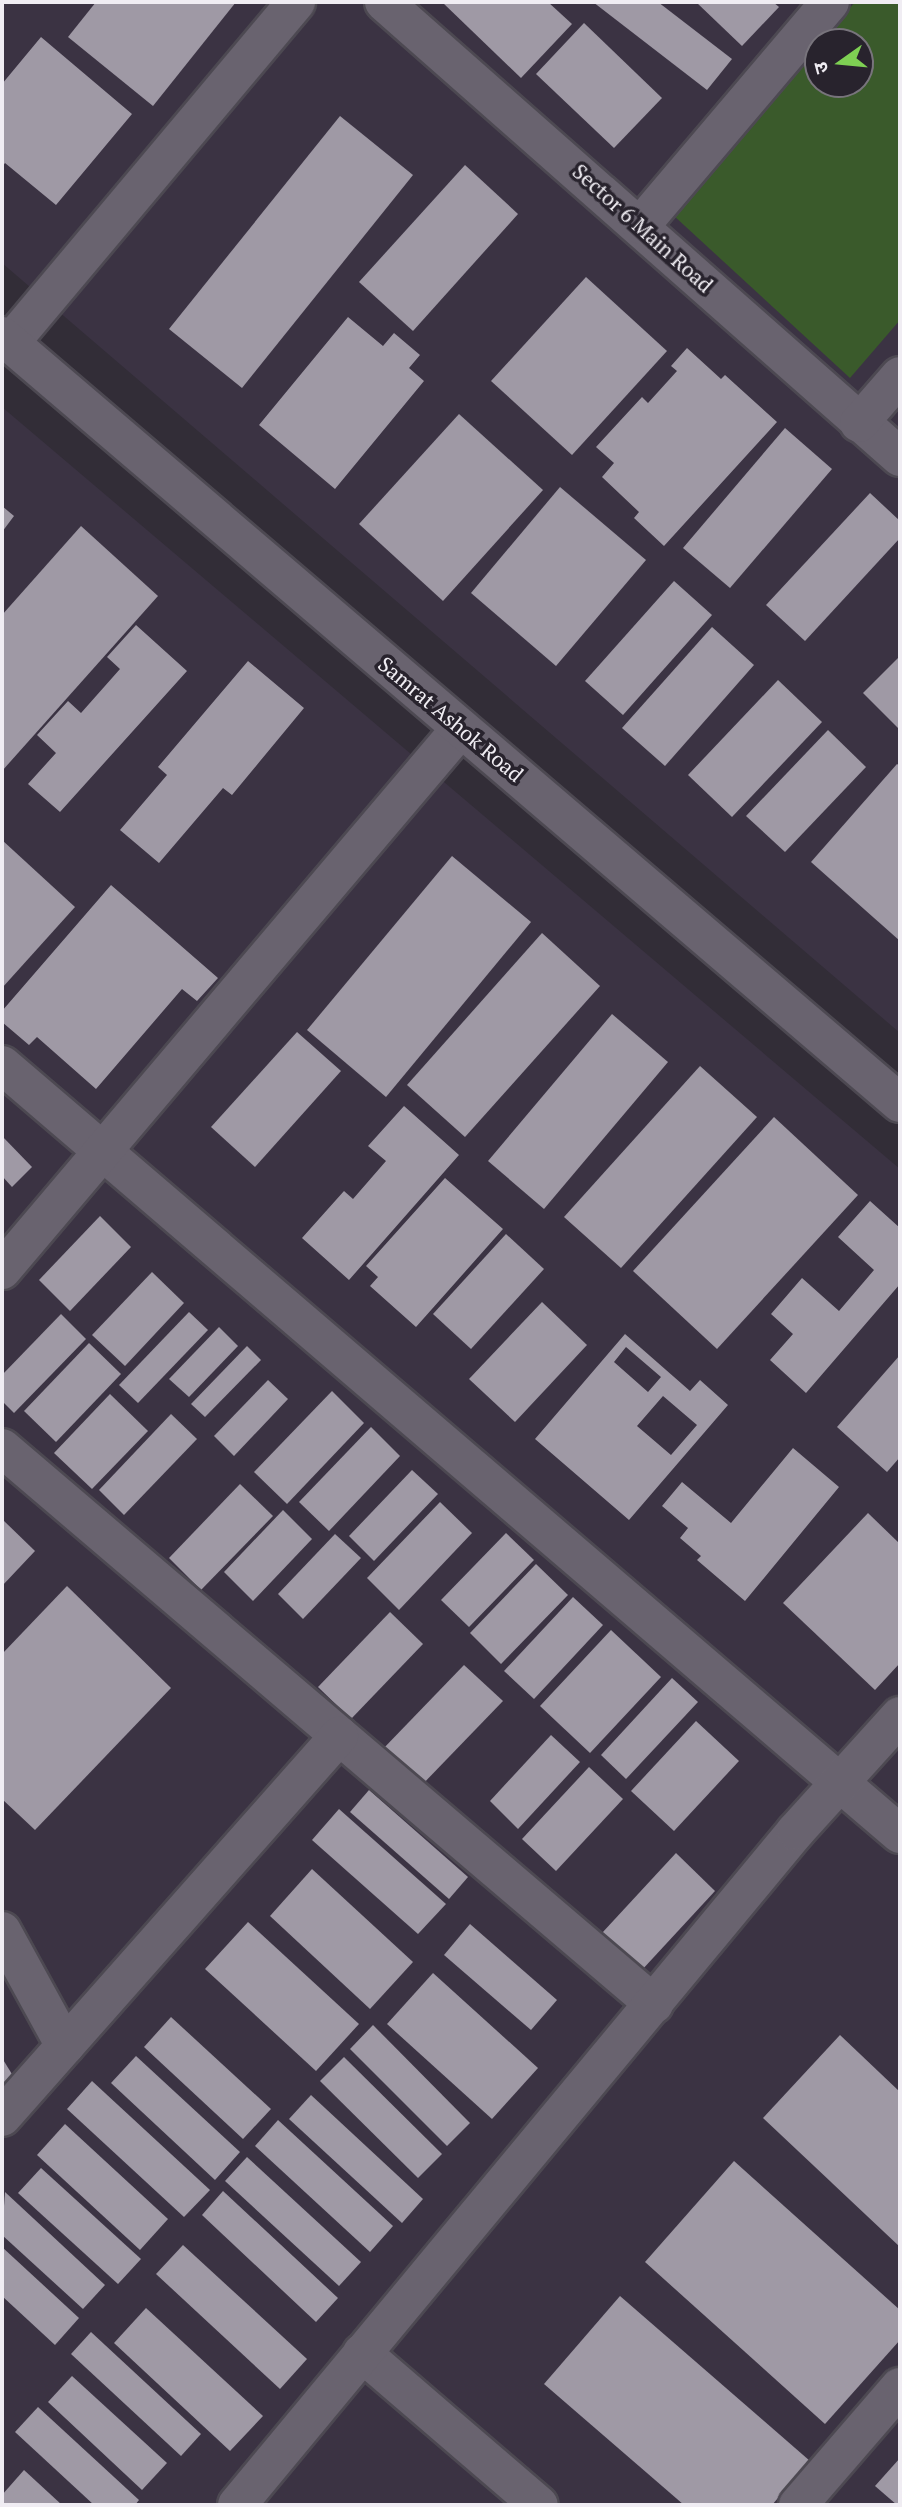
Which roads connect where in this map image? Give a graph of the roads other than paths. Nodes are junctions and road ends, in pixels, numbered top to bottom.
1 (296, 2) edge
2 (384, 2) edge
3 (830, 2) edge
4 (641, 225) junction
5 (6, 339) edge
6 (900, 376) edge
7 (859, 423) junction
8 (900, 457) edge
9 (461, 728) junction
10 (2, 1065) edge
11 (900, 1103) edge
12 (101, 1150) junction
13 (2, 1270) edge
14 (2, 1448) edge
15 (900, 1716) edge
16 (339, 1736) junction
17 (839, 1782) junction
18 (900, 1834) edge
19 (2, 1931) edge
20 (654, 2004) junction
21 (65, 2046) junction
22 (2, 2117) edge
23 (362, 2353) junction
24 (900, 2387) edge
25 (237, 2505) edge
26 (539, 2505) edge
27 (798, 2505) edge

1 - 5 street
2 - 4 street, Sector 6 Main Road
3 - 4 street
4 - 7 street, Sector 6 Main Road
5 - 9 street, Samrat Ashok Road
6 - 7 street
7 - 8 street, Sector 6 Main Road
9 - 11 street, Samrat Ashok Road
9 - 12 street
10 - 12 street
12 - 13 street
12 - 17 street
14 - 16 street
15 - 17 street
16 - 20 street
16 - 21 street
17 - 18 street
17 - 20 street
19 - 21 street
20 - 23 street
21 - 22 street
23 - 25 street
23 - 26 street
24 - 27 street

